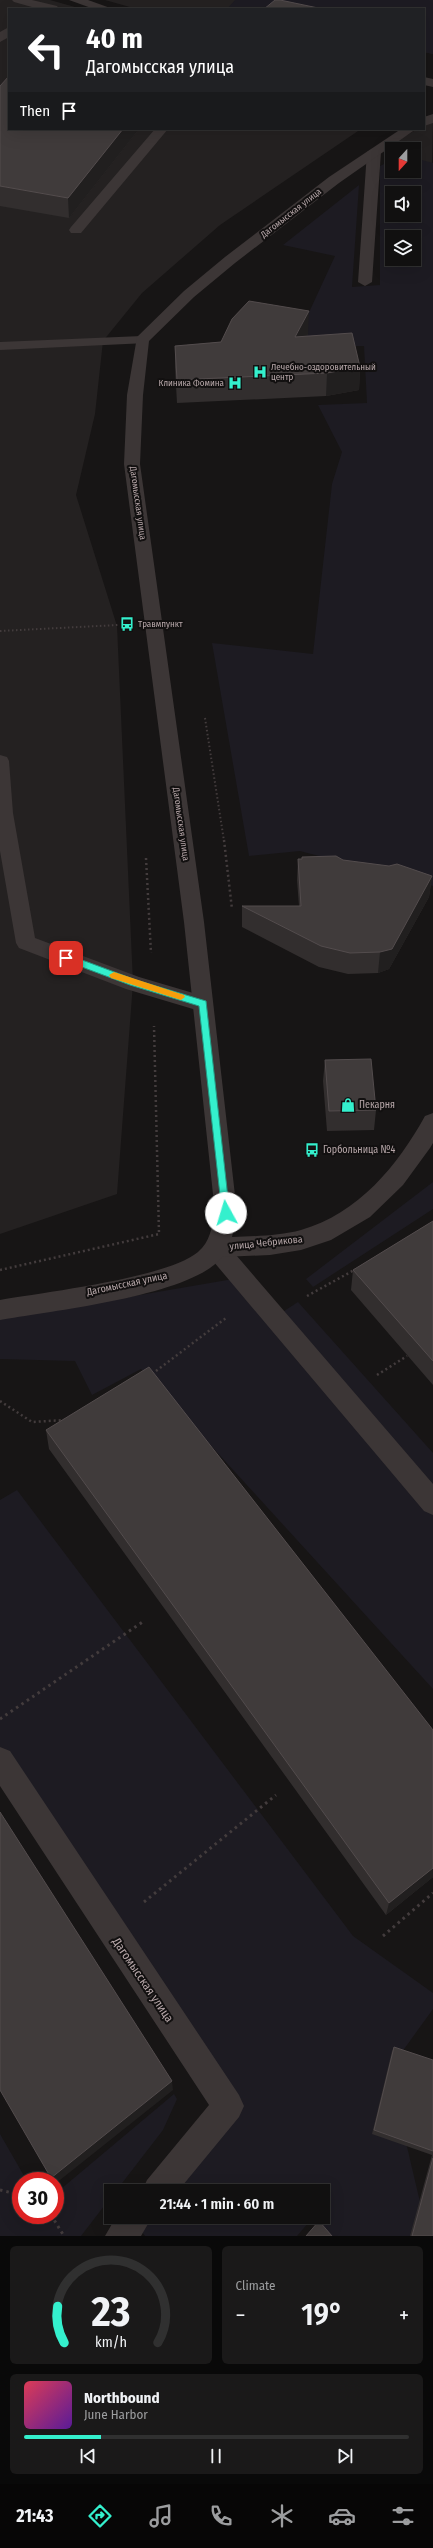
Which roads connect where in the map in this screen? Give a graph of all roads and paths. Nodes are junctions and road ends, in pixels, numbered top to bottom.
1 (18, 0) edge
2 (75, 0) edge
3 (44, 8) edge
4 (103, 8) edge
5 (8, 32) edge
6 (0, 38) edge
7 (161, 130) edge
8 (408, 130) edge
9 (374, 152) junction
10 (76, 230) dead end
11 (365, 282) dead end
12 (142, 340) junction
13 (0, 346) edge
14 (155, 623) junction
15 (0, 630) edge
16 (205, 713) dead end
17 (0, 761) edge
18 (2, 814) edge
19 (229, 871) dead end
20 (203, 1004) junction
21 (433, 1122) edge
22 (216, 1248) junction
23 (363, 1265) edge
24 (256, 1296) junction
25 (312, 1302) dead end
26 (0, 1310) edge
27 (407, 1356) edge
28 (372, 1369) dead end
29 (377, 1375) junction
30 (147, 1377) edge
31 (382, 1381) dead end
32 (0, 1401) edge
33 (72, 1419) edge
34 (433, 1502) edge
35 (144, 1621) dead end
36 (0, 1719) edge
37 (0, 1761) edge
38 (276, 1795) dead end
39 (433, 1893) edge
40 (110, 1930) junction
41 (383, 1936) dead end
42 (164, 2184) edge
43 (0, 2190) edge
44 (12, 2193) edge
45 (57, 2224) edge
46 (130, 2224) edge
47 (64, 2236) edge
48 (121, 2236) edge

1 - 3 street
2 - 4 street
5 - 6 street
7 - 10 street
8 - 9 street, Дагомысская улица
9 - 11 street
9 - 12 street, Дагомысская улица
12 - 13 street
12 - 14 street, Дагомысская улица
14 - 15 path
14 - 20 street, Дагомысская улица
16 - 19 path
17 - 18 street
18 - 20 street
20 - 22 street, Дагомысская улица
21 - 22 street, улица Чебрикова
22 - 24 street
22 - 26 street, Дагомысская улица
23 - 25 path
24 - 30 path
24 - 34 street
27 - 29 path
28 - 29 path
29 - 31 path
32 - 33 path
35 - 36 path
37 - 40 street, Дагомысская улица
38 - 40 path
39 - 41 path
40 - 42 street, Дагомысская улица
43 - 44 path
45 - 47 path
46 - 48 street

